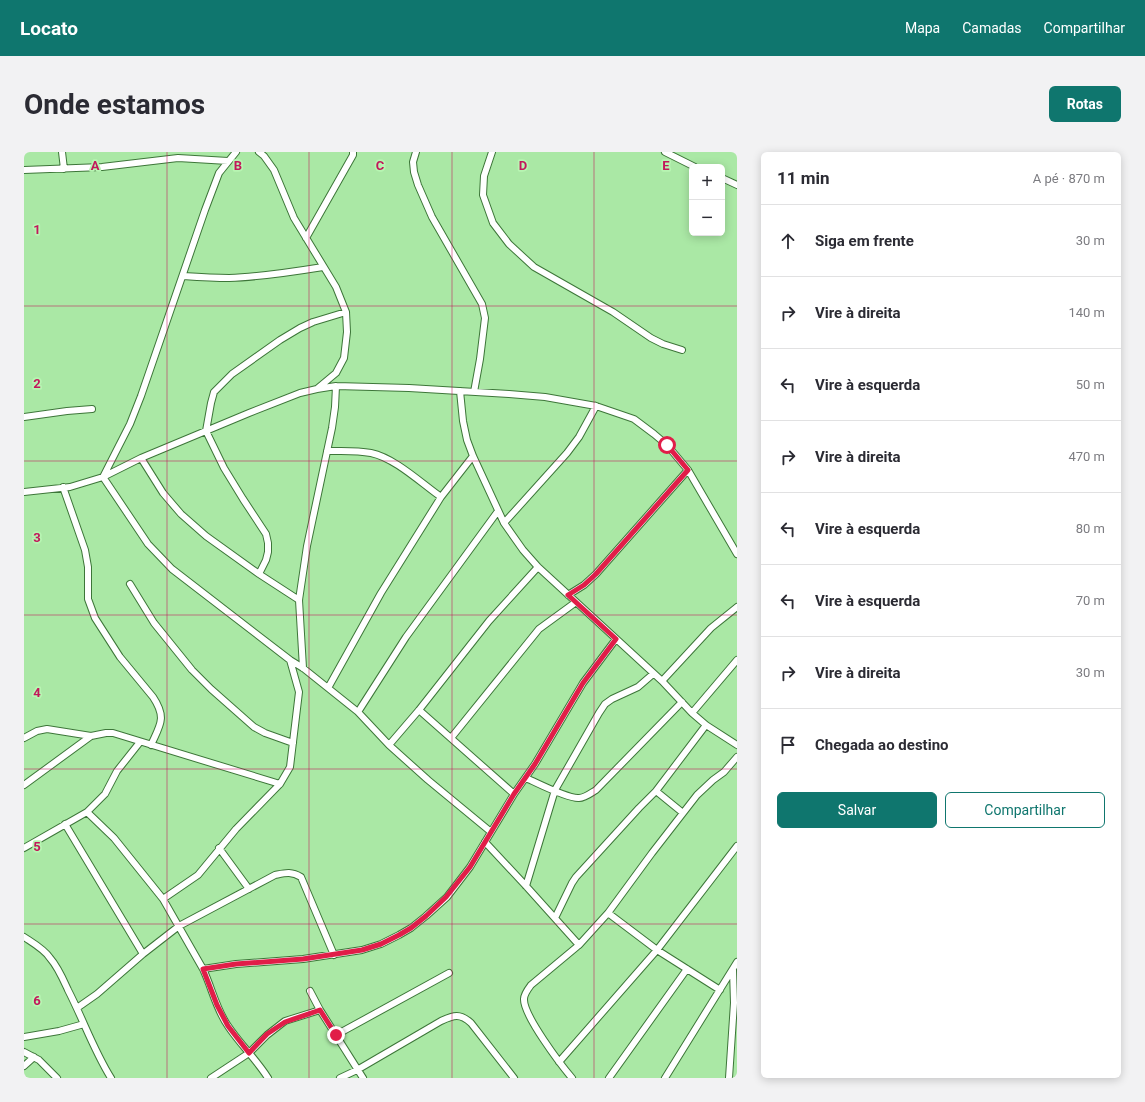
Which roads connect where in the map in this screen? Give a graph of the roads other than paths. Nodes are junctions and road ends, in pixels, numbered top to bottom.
1 (62, 152) edge
2 (236, 152) edge
3 (259, 152) edge
4 (353, 152) edge
5 (416, 152) edge
6 (492, 152) edge
7 (665, 152) edge
8 (228, 161) junction
9 (689, 164) edge
10 (64, 169) junction
11 (24, 170) edge
12 (725, 179) edge
13 (737, 185) edge
14 (306, 238) junction
15 (323, 267) junction
16 (183, 276) junction
17 (346, 312) junction
18 (682, 350) dead end
19 (336, 386) junction
20 (317, 389) junction
21 (460, 391) junction
22 (474, 392) junction
23 (596, 406) junction
24 (92, 409) dead end
25 (24, 417) edge
26 (206, 431) junction
27 (327, 451) junction
28 (473, 456) junction
29 (141, 458) junction
30 (688, 470) junction
31 (103, 477) junction
32 (63, 488) junction
33 (24, 492) edge
34 (441, 498) junction
35 (498, 511) junction
36 (504, 523) junction
37 (737, 554) edge
38 (538, 567) junction
39 (259, 574) junction
40 (130, 584) dead end
41 (568, 595) junction
42 (299, 600) junction
43 (576, 602) junction
44 (737, 607) edge
45 (616, 639) junction
46 (290, 660) junction
47 (737, 660) edge
48 (303, 668) junction
49 (653, 674) junction
50 (662, 681) junction
51 (328, 688) junction
52 (682, 702) junction
53 (419, 710) junction
54 (358, 712) junction
55 (692, 713) junction
56 (706, 725) junction
57 (91, 736) junction
58 (24, 738) edge
59 (451, 738) junction
60 (140, 742) junction
61 (293, 743) junction
62 (151, 745) junction
63 (389, 745) junction
64 (737, 745) edge
65 (737, 757) edge
66 (526, 778) junction
67 (280, 784) junction
68 (24, 785) edge
69 (554, 790) junction
70 (656, 791) junction
71 (514, 794) junction
72 (87, 812) junction
73 (683, 812) junction
74 (65, 824) junction
75 (491, 832) junction
76 (485, 842) junction
77 (737, 846) edge
78 (24, 848) edge
79 (219, 848) junction
80 (526, 886) junction
81 (249, 889) junction
82 (163, 899) junction
83 (608, 913) junction
84 (555, 918) junction
85 (179, 926) junction
86 (24, 937) edge
87 (580, 946) junction
88 (657, 950) junction
89 (143, 954) junction
90 (334, 955) junction
91 (737, 962) edge
92 (203, 969) junction
93 (687, 969) junction
94 (733, 969) junction
95 (449, 973) dead end
96 (720, 990) junction
97 (310, 991) dead end
98 (77, 1008) junction
99 (320, 1010) junction
100 (84, 1024) junction
101 (336, 1035) junction
102 (24, 1037) edge
103 (24, 1052) edge
104 (249, 1053) junction
105 (34, 1057) junction
106 (559, 1062) junction
107 (24, 1066) edge
108 (357, 1070) junction
109 (57, 1078) edge
110 (111, 1078) edge
111 (211, 1078) edge
112 (268, 1078) edge
113 (340, 1078) edge
114 (363, 1078) edge
115 (514, 1078) edge
116 (572, 1078) edge
117 (609, 1078) edge
118 (665, 1078) edge
119 (729, 1078) edge

1 - 10 street
2 - 8 street
3 - 14 street
4 - 14 street
5 - 22 street
6 - 18 street
7 - 9 street
8 - 10 street
8 - 16 street
10 - 11 street
12 - 13 street
14 - 15 street
15 - 16 street
15 - 17 street
16 - 31 street
17 - 20 street
17 - 26 street
19 - 20 street
19 - 21 street
19 - 27 street
20 - 26 street
21 - 22 street
21 - 28 street
22 - 23 street
23 - 30 street
23 - 36 street
24 - 25 street
26 - 29 street
26 - 39 street
27 - 34 street
27 - 42 street
28 - 34 street
28 - 35 street
29 - 31 street
29 - 39 street
30 - 37 street
30 - 41 street
31 - 32 street
31 - 46 street
32 - 33 street
32 - 62 street
34 - 51 street
35 - 36 street
35 - 54 street
36 - 38 street
38 - 41 street
38 - 53 street
39 - 42 street
40 - 61 street
41 - 43 street
42 - 48 street
43 - 45 street
43 - 59 street
44 - 50 street
45 - 49 street
45 - 66 street
46 - 48 street
46 - 61 street
47 - 55 street
48 - 51 street
49 - 50 street
49 - 69 street
50 - 52 street
51 - 54 street
52 - 55 street
52 - 69 street
53 - 59 street
53 - 63 street
54 - 63 street
55 - 56 street
56 - 64 street
56 - 70 street
57 - 58 street
57 - 60 street
57 - 68 street
59 - 71 street
60 - 62 street
60 - 72 street
61 - 67 street
62 - 67 street
63 - 75 street
65 - 73 street
66 - 69 street
66 - 71 street
67 - 79 street
69 - 80 street
70 - 73 street
70 - 84 street
71 - 75 street
72 - 74 street
72 - 82 street
73 - 83 street
74 - 78 street
74 - 89 street
75 - 76 street
76 - 80 street
76 - 90 street
77 - 88 street
79 - 81 street
79 - 82 street
80 - 84 street
81 - 85 street
81 - 90 street
82 - 85 street
83 - 87 street
83 - 88 street
84 - 87 street
85 - 89 street
85 - 92 street
86 - 98 street
87 - 106 street
88 - 93 street
88 - 106 street
89 - 98 street
90 - 92 street
91 - 94 street
92 - 104 street
93 - 96 street
93 - 117 street
94 - 96 street
94 - 119 street
95 - 101 street
96 - 118 street
97 - 99 street
98 - 100 street
99 - 101 street
99 - 104 street
100 - 102 street
100 - 110 street
101 - 108 street
103 - 105 street
104 - 111 street
104 - 112 street
105 - 107 street
105 - 109 street
106 - 116 street
108 - 113 street
108 - 114 street
108 - 115 street

